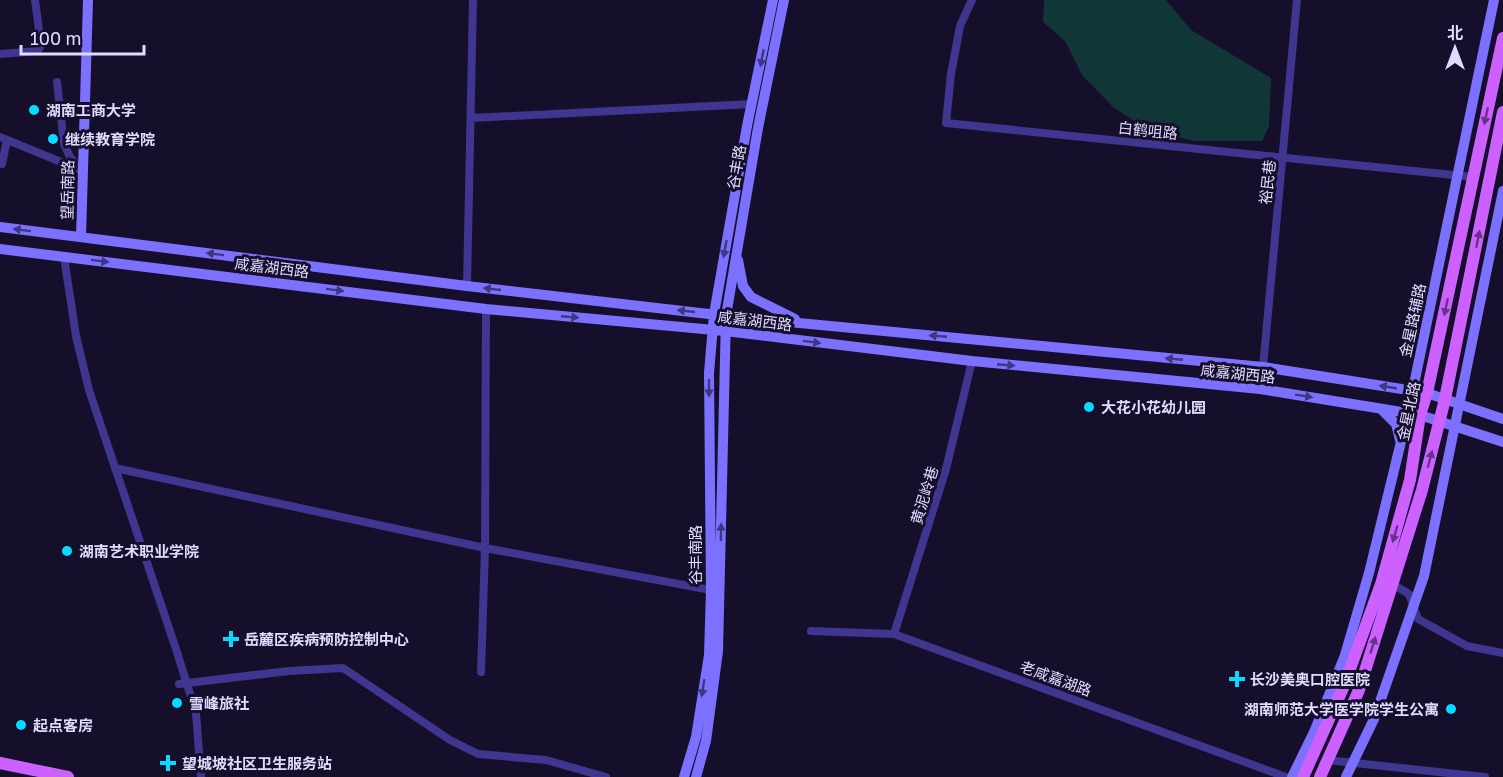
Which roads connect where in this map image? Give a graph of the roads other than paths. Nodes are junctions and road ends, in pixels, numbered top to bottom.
1 (35, 0) edge
2 (88, 0) edge
3 (473, 0) edge
4 (772, 0) edge
5 (784, 0) edge
6 (972, 0) edge
7 (1297, 0) edge
8 (1494, 0) edge
9 (1503, 38) edge
10 (0, 54) edge
11 (57, 82) dead end
12 (752, 104) junction
13 (1503, 112) edge
14 (471, 118) junction
15 (3, 139) edge
16 (1283, 157) junction
17 (4, 165) edge
18 (82, 170) junction
19 (1457, 175) junction
20 (1473, 177) junction
21 (1503, 191) edge
22 (0, 227) edge
23 (81, 237) junction
24 (0, 249) edge
25 (737, 251) junction
26 (64, 257) junction
27 (467, 286) junction
28 (486, 309) junction
29 (714, 314) junction
30 (726, 316) junction
31 (806, 324) junction
32 (712, 330) junction
33 (725, 336) junction
34 (972, 362) junction
35 (1263, 367) junction
36 (1412, 391) junction
37 (1427, 393) junction
38 (1445, 399) junction
39 (1458, 404) junction
40 (1380, 408) junction
41 (1414, 414) junction
42 (1503, 419) edge
43 (1440, 420) junction
44 (1455, 425) junction
45 (1401, 442) junction
46 (1503, 442) edge
47 (115, 468) junction
48 (485, 548) junction
49 (1392, 584) junction
50 (711, 590) junction
51 (811, 631) dead end
52 (894, 634) junction
53 (1503, 653) edge
54 (481, 672) dead end
55 (183, 683) junction
56 (1327, 760) junction
57 (0, 763) edge
58 (68, 777) edge
59 (201, 777) edge
60 (606, 777) edge
61 (684, 777) edge
62 (696, 777) edge
63 (1286, 777) edge
64 (1292, 777) edge
65 (1304, 777) edge
66 (1320, 777) edge
67 (1346, 777) edge
68 (1485, 777) edge

1 - 10 street
2 - 18 street, 望岳南路
3 - 14 street
4 -> 12 street, 谷丰路
5 - 25 street, 谷丰路
6 - 16 street, 白鹤咀路
7 - 16 street, 裕民巷
8 - 19 street, 金星路辅路
9 -> 20 main road, 金星北路
11 - 18 street
12 - 14 street
12 -> 29 street, 谷丰路
38 -> 13 main road
14 - 27 street
15 - 17 street
15 - 18 street
16 - 19 street, 白鹤咀路
16 - 35 street, 裕民巷
18 - 23 street, 望岳南路
19 - 20 street, 白鹤咀路
19 - 36 street, 金星路辅路
20 -> 37 main road, 金星北路
21 - 39 street
23 -> 22 street, 咸嘉湖西路
27 -> 23 street, 咸嘉湖西路
24 - 26 street, 咸嘉湖西路
25 - 30 street, 谷丰路
25 - 31 street
26 -> 28 street, 咸嘉湖西路
26 - 47 street
29 -> 27 street, 咸嘉湖西路
28 -> 32 street, 咸嘉湖西路
28 - 48 street
29 - 30 street, 咸嘉湖西路
29 - 32 street, 谷丰路
30 - 31 street, 咸嘉湖西路
30 - 33 street, 谷丰路
35 -> 31 street, 咸嘉湖西路
32 - 33 street, 咸嘉湖西路
32 -> 50 street, 谷丰南路
33 -> 34 street, 咸嘉湖西路
62 -> 33 street, 谷丰南路
34 -> 40 street, 咸嘉湖西路
34 - 52 street, 黄泥岭巷
36 -> 35 street, 咸嘉湖西路
36 - 37 street, 咸嘉湖西路
36 - 41 street, 金星路辅路
37 - 38 street, 咸嘉湖西路
37 - 41 main road, 金星北路
38 - 39 street, 咸嘉湖西路
38 - 43 main road
39 - 42 street, 咸嘉湖西路
39 - 44 street
40 - 41 street, 咸嘉湖西路
40 - 45 street
41 - 43 street, 咸嘉湖西路
41 - 45 street, 金星路辅路
41 -> 65 main road, 金星北路
43 - 44 street, 咸嘉湖西路
49 -> 43 main road
44 - 46 street, 咸嘉湖西路
44 - 67 street
45 - 64 street, 金星路辅路
47 - 48 street
47 - 55 street
48 - 50 street
48 - 54 street
49 - 53 street
56 -> 49 main road
50 -> 61 street, 谷丰南路
51 - 52 street, 老咸嘉湖路
52 - 63 street, 老咸嘉湖路
55 - 59 street
55 - 60 street
56 - 66 main road
56 - 68 street
57 - 58 main road

